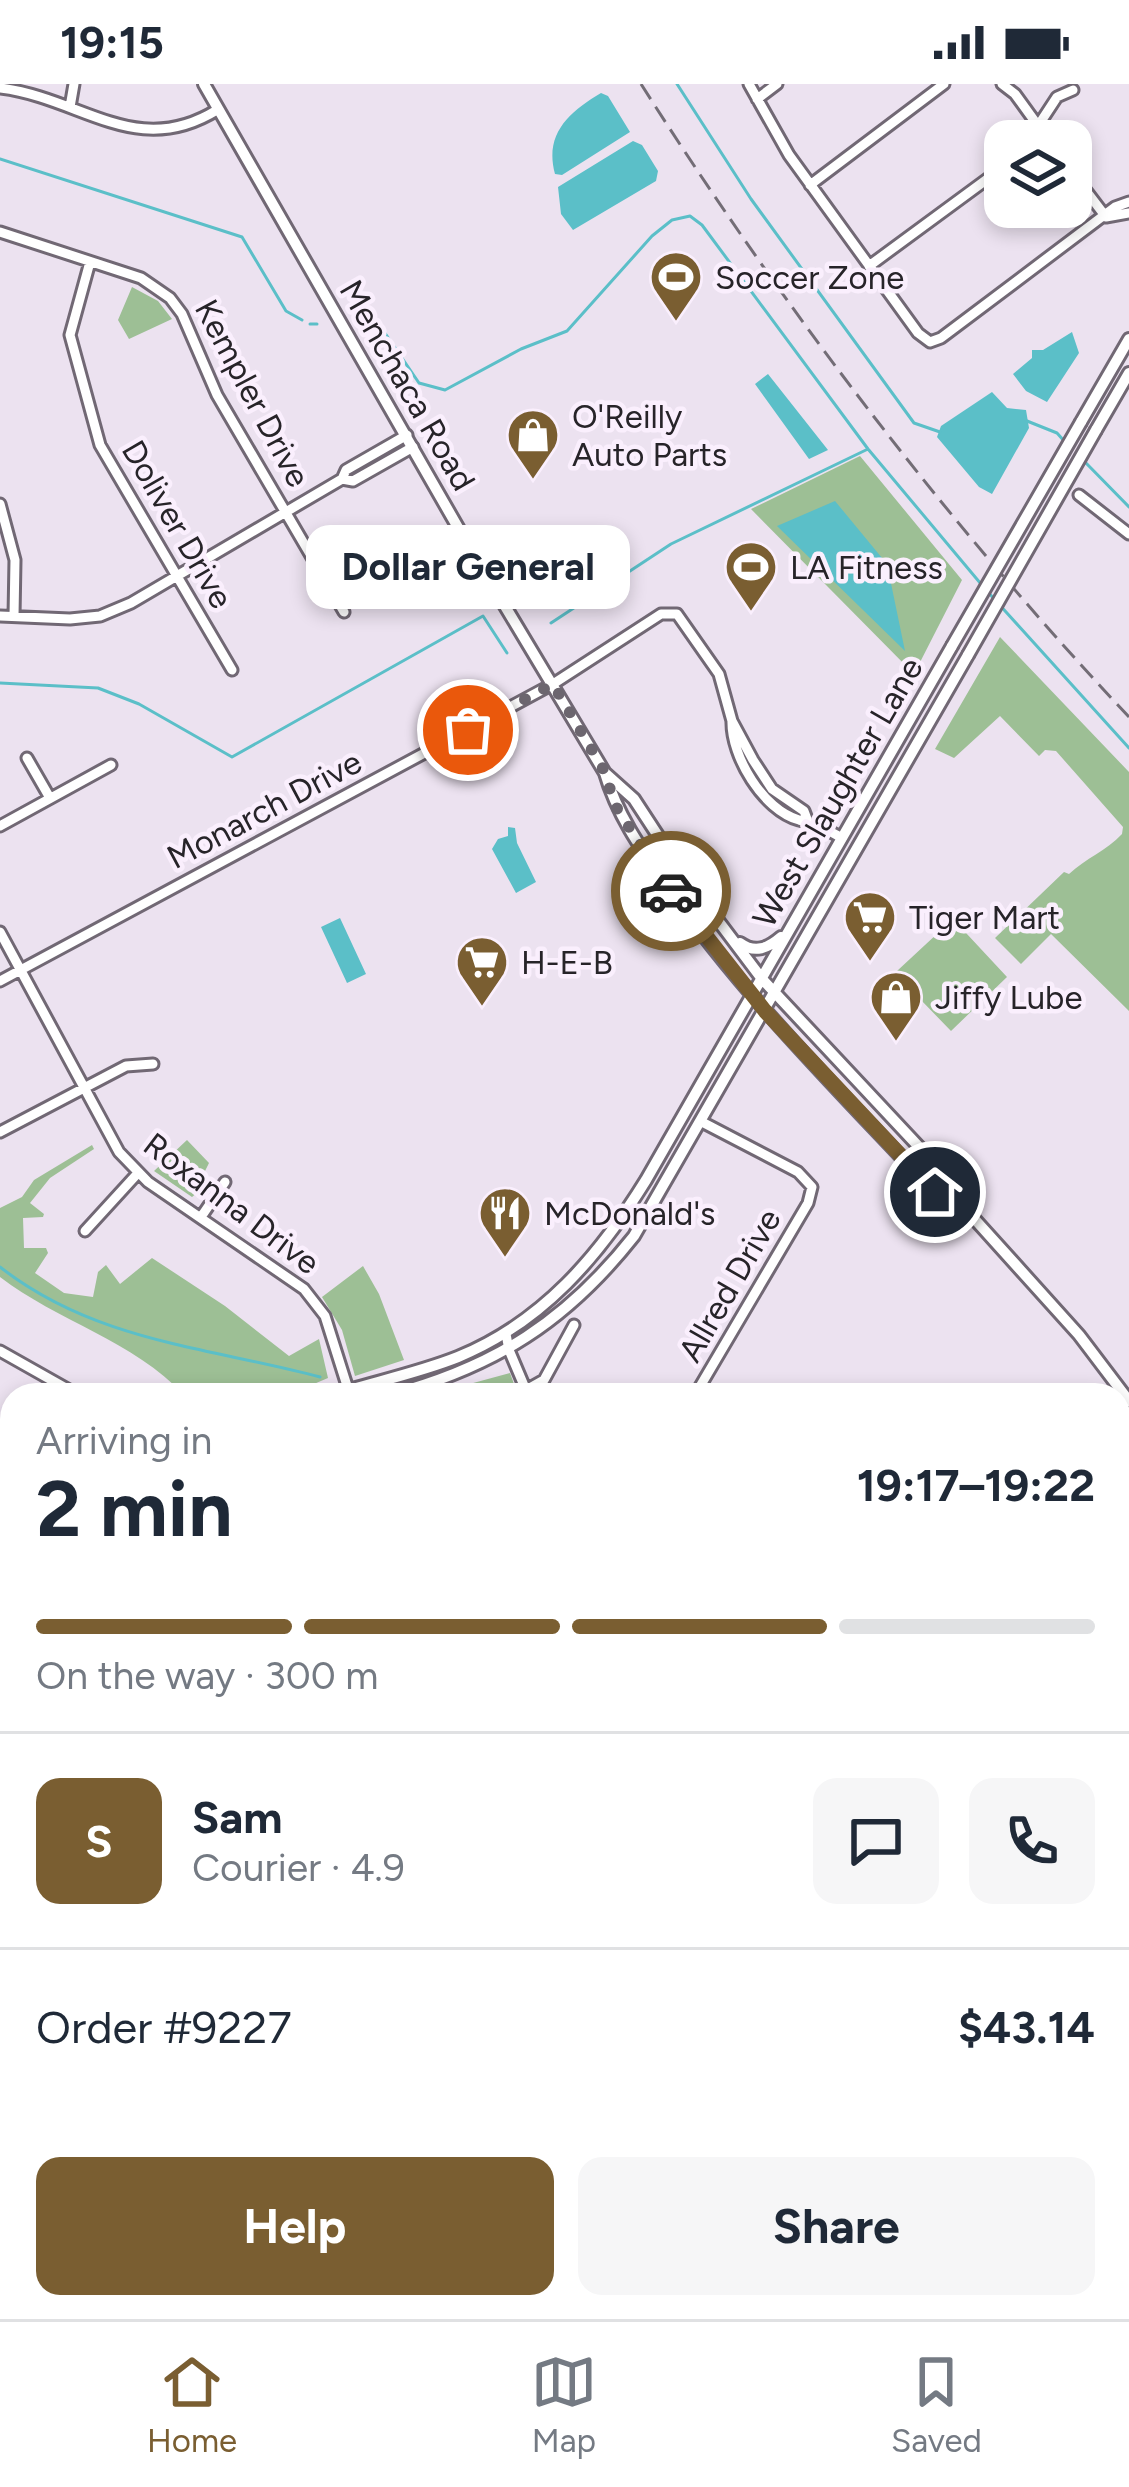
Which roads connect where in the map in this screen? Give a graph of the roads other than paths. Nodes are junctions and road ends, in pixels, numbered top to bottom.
1 (74, 84) edge
2 (204, 84) edge
3 (749, 84) edge
4 (777, 84) edge
5 (944, 84) edge
6 (1002, 84) edge
7 (0, 88) edge
8 (1073, 90) dead end
9 (757, 99) junction
10 (70, 107) junction
11 (218, 110) junction
12 (1032, 120) edge
13 (1049, 120) edge
14 (984, 181) edge
15 (810, 185) junction
16 (1092, 198) edge
17 (1129, 202) edge
18 (1129, 213) edge
19 (1106, 217) junction
20 (0, 232) edge
21 (90, 262) junction
22 (869, 266) junction
23 (1129, 339) edge
24 (1129, 373) edge
25 (410, 441) junction
26 (1079, 495) dead end
27 (0, 504) edge
28 (286, 511) junction
29 (1129, 534) edge
30 (176, 576) junction
31 (344, 612) dead end
32 (0, 616) edge
33 (14, 616) junction
34 (232, 670) dead end
35 (553, 684) junction
36 (27, 758) dead end
37 (111, 765) dead end
38 (605, 772) junction
39 (50, 798) junction
40 (0, 826) edge
41 (842, 838) junction
42 (789, 931) junction
43 (0, 932) edge
44 (730, 936) junction
45 (20, 970) junction
46 (762, 979) junction
47 (0, 981) edge
48 (775, 994) junction
49 (752, 995) junction
50 (765, 1011) junction
51 (152, 1064) dead end
52 (83, 1088) junction
53 (702, 1122) junction
54 (0, 1132) edge
55 (138, 1173) junction
56 (646, 1180) junction
57 (225, 1182) dead end
58 (961, 1204) junction
59 (648, 1213) junction
60 (201, 1217) junction
61 (85, 1231) dead end
62 (574, 1325) dead end
63 (506, 1334) junction
64 (508, 1350) junction
65 (0, 1351) edge
66 (57, 1383) edge
67 (346, 1383) edge
68 (379, 1383) edge
69 (428, 1383) edge
70 (524, 1383) edge
71 (541, 1383) edge
72 (702, 1383) edge
73 (1115, 1383) edge

1 - 10 street
2 - 11 main road, Menchaca Road
3 - 9 street
4 - 9 street
5 - 15 street
6 - 12 street
7 - 10 street
8 - 13 street
9 - 15 street
10 - 11 street
11 - 25 main road, Menchaca Road
14 - 22 street
15 - 22 street
16 - 19 street
17 - 19 street
18 - 19 street
19 - 22 street
20 - 21 street, Kempler Drive
21 - 28 street, Kempler Drive
21 - 30 street, Doliver Drive
23 - 41 main road, West Slaughter Lane, bridge
24 - 48 main road, West Slaughter Lane, bridge
25 - 28 street
25 - 35 main road, Menchaca Road
26 - 29 street
27 - 33 street
28 - 30 street
28 - 31 street, Kempler Drive
30 - 33 street
30 - 34 street, Doliver Drive
32 - 33 street
35 - 38 main road, Menchaca Road
35 - 41 street, Monarch Drive
35 - 45 street, Monarch Drive
36 - 39 street
37 - 39 street
38 - 44 main road, Menchaca Road
38 - 49 main road, Menchaca Road
39 - 40 street
41 - 42 main road, West Slaughter Lane
42 - 44 main road
42 - 46 main road, West Slaughter Lane
43 - 45 street, Roxanna Drive
44 - 46 main road, Menchaca Road
45 - 47 street, Monarch Drive
45 - 52 street, Roxanna Drive
46 - 48 main road, Menchaca Road
46 - 49 main road, West Slaughter Lane
48 - 50 main road, West Slaughter Lane
48 - 58 main road, Menchaca Road
49 - 50 main road, Menchaca Road
49 - 56 main road, West Slaughter Lane
50 - 53 main road, West Slaughter Lane
50 - 58 main road, Menchaca Road
51 - 52 street
52 - 54 street
52 - 55 street, Roxanna Drive
53 - 59 main road, West Slaughter Lane
53 - 72 street, Allred Drive
55 - 60 street, Roxanna Drive
55 - 61 street
56 - 59 main road
56 - 63 main road, West Slaughter Lane
57 - 60 street
58 - 73 main road, Menchaca Road
59 - 64 main road, West Slaughter Lane
60 - 67 street, Roxanna Drive
62 - 71 street
63 - 64 street
63 - 68 main road, West Slaughter Lane
64 - 69 main road, West Slaughter Lane
64 - 70 street
65 - 66 street

